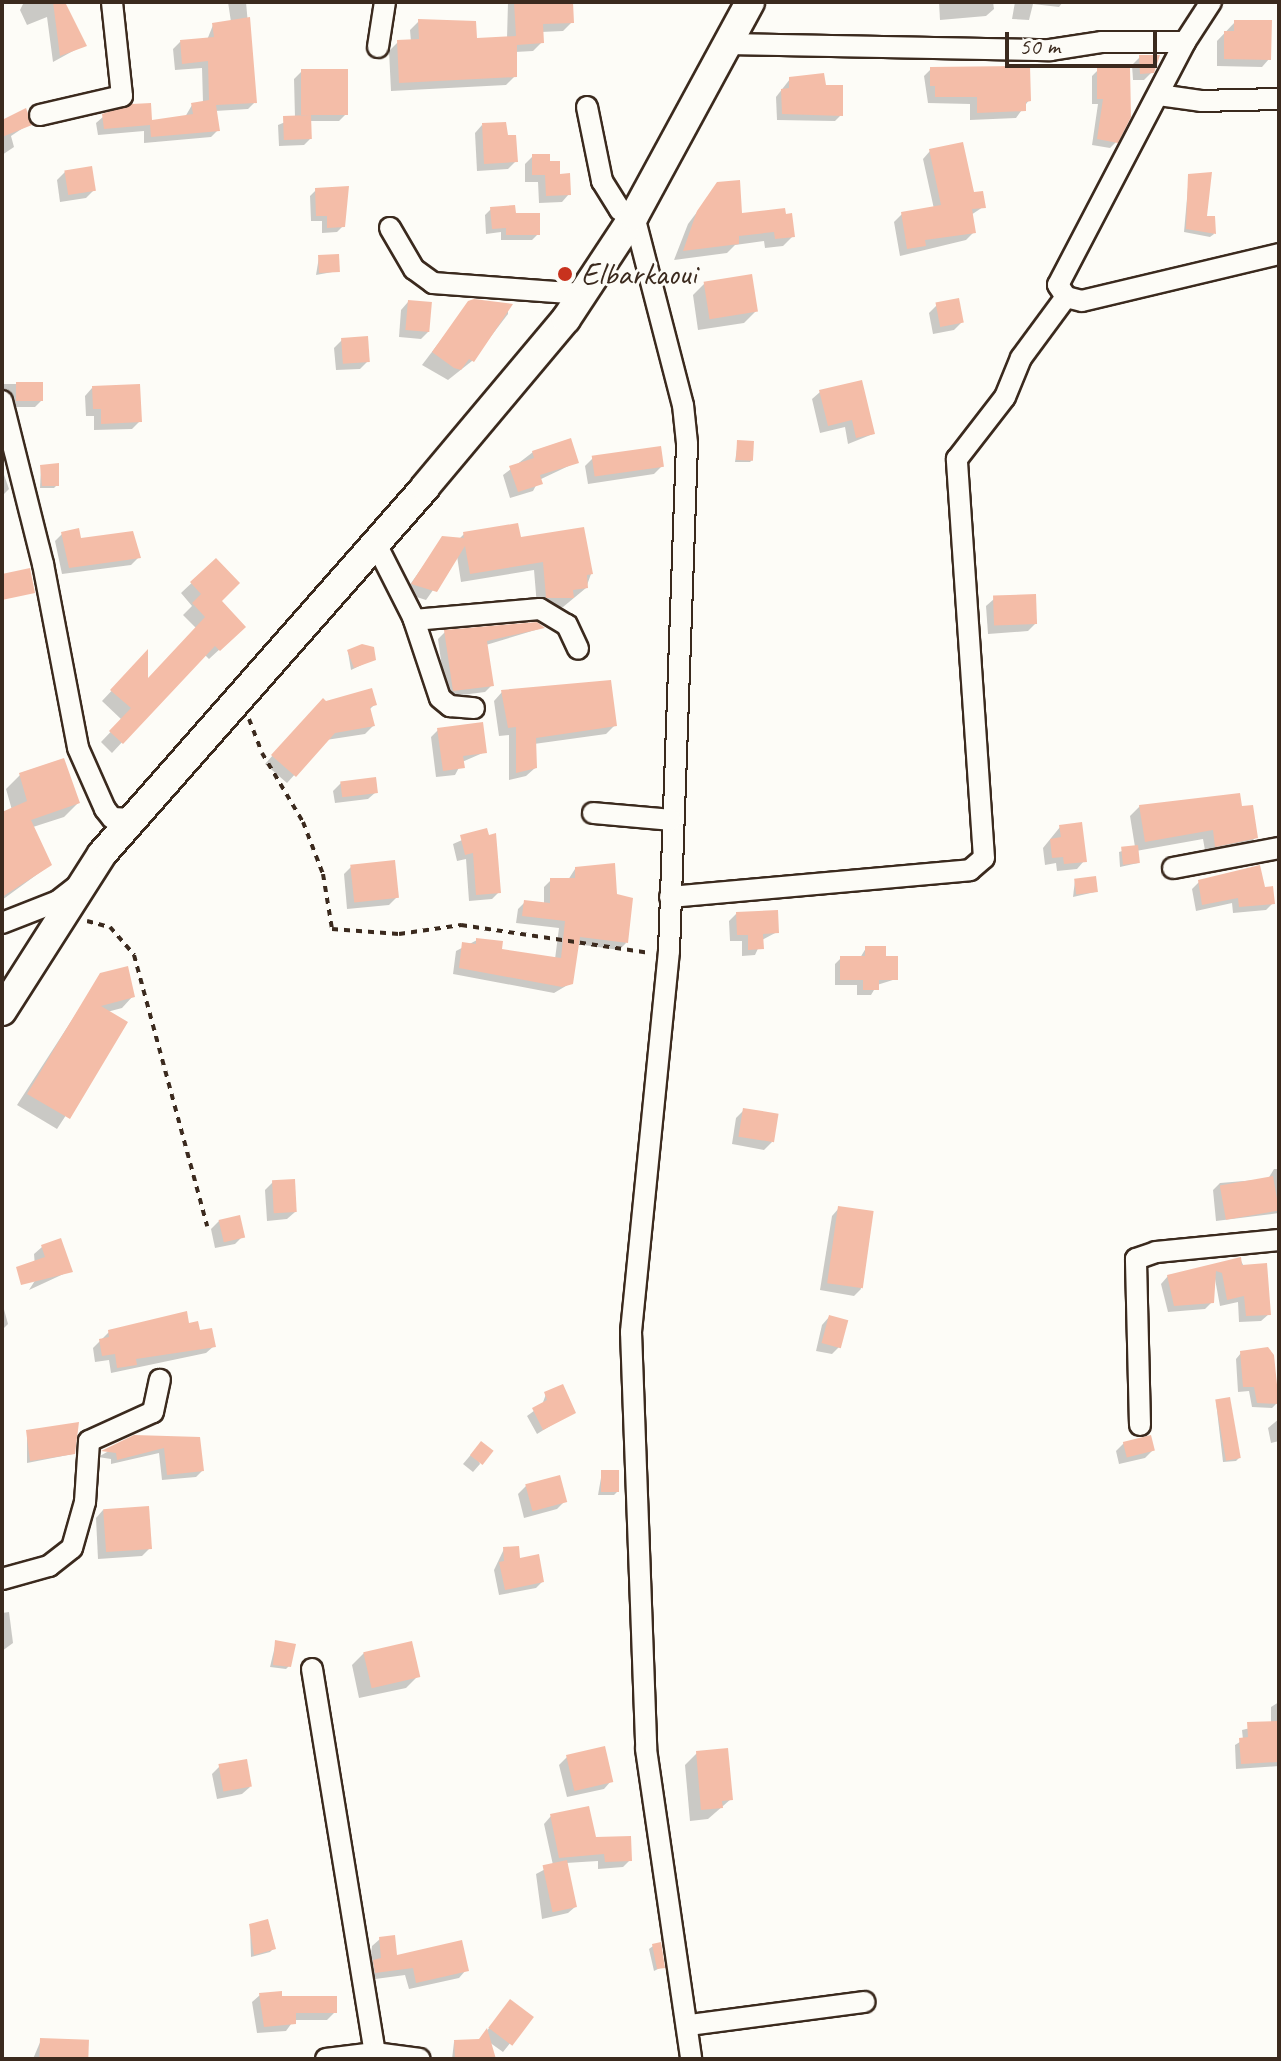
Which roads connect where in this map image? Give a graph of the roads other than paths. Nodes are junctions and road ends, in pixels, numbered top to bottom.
1 (112, 2) edge
2 (385, 2) edge
3 (750, 2) edge
4 (1211, 2) edge
5 (1185, 42) junction
6 (728, 44) junction
7 (378, 47) dead end
8 (1159, 95) junction
9 (1279, 99) edge
10 (587, 107) dead end
11 (40, 115) dead end
12 (634, 216) junction
13 (390, 228) dead end
14 (1279, 254) edge
15 (583, 294) junction
16 (1066, 297) junction
17 (2, 401) edge
18 (376, 544) junction
19 (414, 620) junction
20 (578, 649) dead end
21 (474, 708) dead end
22 (593, 813) dead end
23 (132, 819) junction
24 (671, 820) junction
25 (1279, 848) edge
26 (1173, 868) dead end
27 (83, 882) junction
28 (670, 897) junction
29 (2, 923) edge
30 (2, 1011) edge
31 (1279, 1240) edge
32 (160, 1380) dead end
33 (1140, 1425) dead end
34 (2, 1579) edge
35 (312, 1669) dead end
36 (864, 2002) dead end
37 (689, 2025) junction
38 (375, 2053) junction
39 (326, 2059) edge
40 (420, 2059) edge
41 (691, 2059) edge

1 - 11 street
2 - 7 street
3 - 6 main road
4 - 5 street
5 - 6 street
5 - 8 street
6 - 12 main road
8 - 9 street
8 - 16 street
10 - 12 street
12 - 15 main road
12 - 24 street
13 - 15 street
14 - 16 street
15 - 18 main road
16 - 28 street
17 - 23 street
18 - 19 street
18 - 23 main road
19 - 20 street
19 - 21 street
22 - 24 street
23 - 27 main road
24 - 28 street
25 - 26 street
27 - 29 street
27 - 30 main road
28 - 37 street
31 - 33 street
32 - 34 street
35 - 38 street
36 - 37 street
37 - 41 street
38 - 39 street
38 - 40 street

